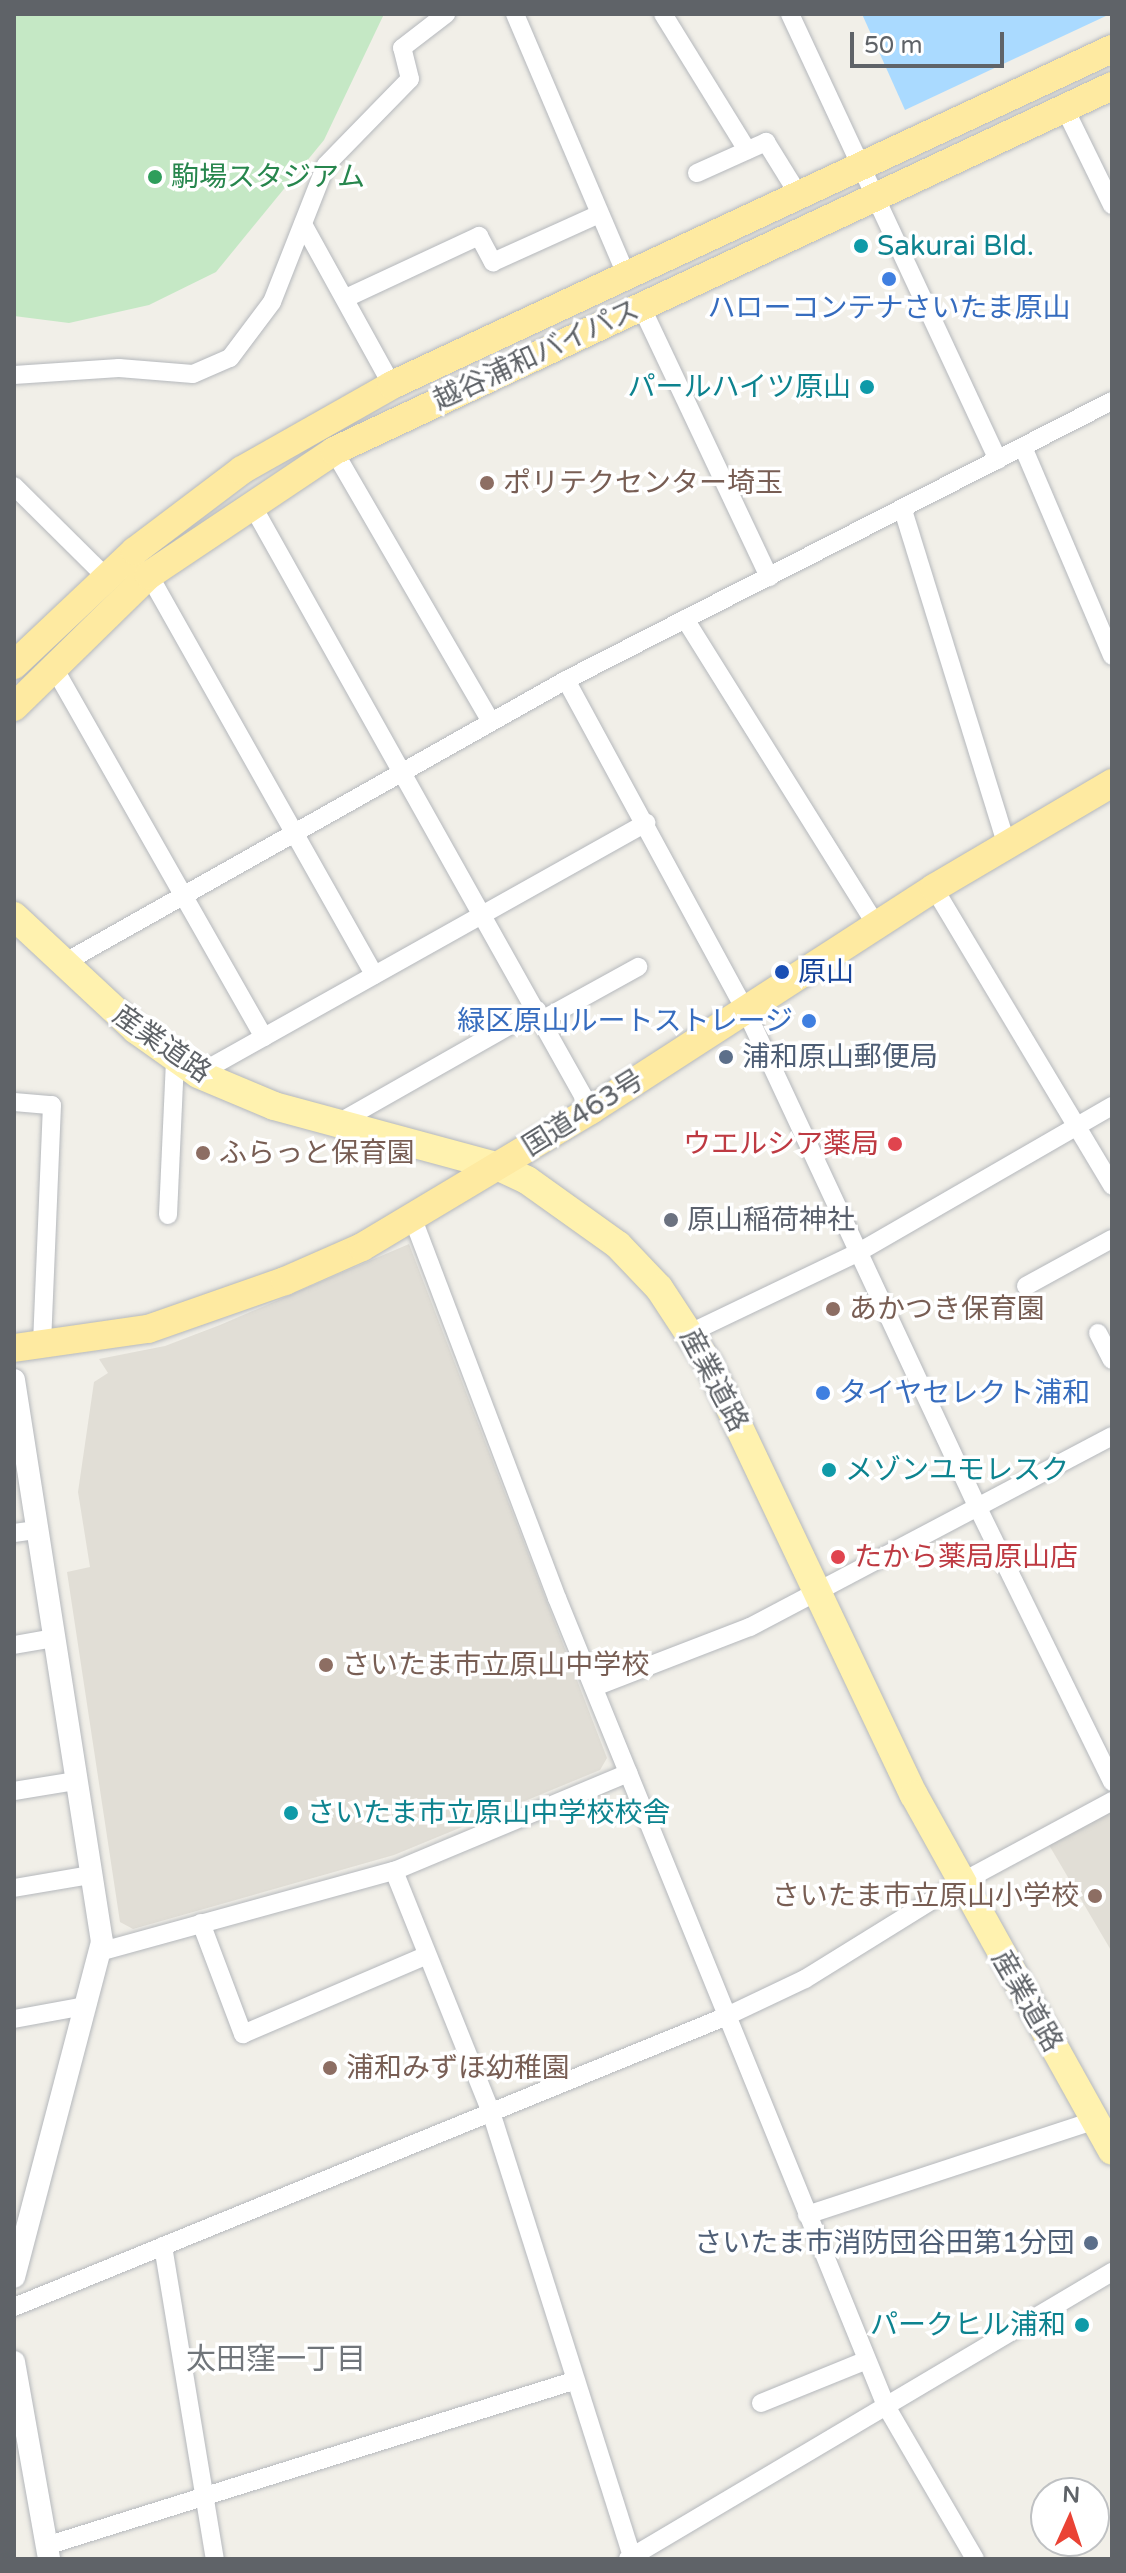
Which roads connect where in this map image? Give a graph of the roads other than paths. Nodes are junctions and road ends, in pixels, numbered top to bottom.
1 (446, 14) edge
2 (515, 14) edge
3 (663, 14) edge
4 (790, 14) edge
5 (1112, 49) edge
6 (1112, 86) edge
7 (1065, 109) junction
8 (747, 150) junction
9 (860, 169) junction
10 (697, 173) dead end
11 (800, 197) junction
12 (874, 198) junction
13 (1112, 205) edge
14 (597, 215) junction
15 (303, 224) junction
16 (627, 277) junction
17 (346, 298) junction
18 (641, 306) junction
19 (14, 375) edge
20 (392, 385) junction
21 (1112, 401) edge
22 (1023, 447) junction
23 (334, 451) junction
24 (998, 460) junction
25 (14, 486) edge
26 (252, 505) junction
27 (903, 510) junction
28 (149, 575) junction
29 (106, 577) junction
30 (769, 577) junction
31 (685, 619) junction
32 (1112, 656) edge
33 (14, 665) edge
34 (53, 666) junction
35 (566, 680) junction
36 (14, 707) edge
37 (491, 722) junction
38 (404, 771) junction
39 (1112, 783) edge
40 (646, 823) junction
41 (297, 831) junction
42 (1006, 843) junction
43 (934, 888) junction
44 (181, 896) junction
45 (484, 913) junction
46 (14, 916) edge
47 (876, 925) junction
48 (62, 964) junction
49 (638, 967) dead end
50 (374, 975) junction
51 (746, 1011) junction
52 (539, 1015) junction
53 (264, 1037) junction
54 (187, 1067) junction
55 (14, 1102) edge
56 (1112, 1106) edge
57 (591, 1110) junction
58 (338, 1123) junction
59 (1078, 1127) junction
60 (497, 1166) junction
61 (1112, 1186) edge
62 (168, 1215) dead end
63 (413, 1219) junction
64 (1112, 1239) edge
65 (859, 1252) junction
66 (1026, 1286) dead end
67 (692, 1332) junction
68 (1098, 1333) dead end
69 (28, 1348) edge
70 (1112, 1360) edge
71 (14, 1380) edge
72 (17, 1420) edge
73 (1112, 1436) edge
74 (978, 1508) junction
75 (25, 1532) edge
76 (819, 1594) junction
77 (53, 1638) junction
78 (14, 1645) edge
79 (597, 1686) junction
80 (628, 1773) junction
81 (76, 1781) junction
82 (1112, 1782) edge
83 (14, 1791) edge
84 (1112, 1801) edge
85 (394, 1871) junction
86 (91, 1875) junction
87 (960, 1883) junction
88 (14, 1888) edge
89 (201, 1923) junction
90 (99, 1952) junction
91 (427, 1955) junction
92 (85, 2006) junction
93 (727, 2016) junction
94 (14, 2019) edge
95 (491, 2112) junction
96 (1096, 2120) junction
97 (1112, 2151) edge
98 (807, 2215) junction
99 (22, 2217) edge
100 (163, 2246) junction
101 (1112, 2272) edge
102 (14, 2277) edge
103 (14, 2307) edge
104 (867, 2360) junction
105 (14, 2362) edge
106 (573, 2381) junction
107 (761, 2403) dead end
108 (886, 2406) junction
109 (205, 2500) junction
110 (48, 2552) edge
111 (631, 2558) edge
112 (215, 2559) edge
113 (975, 2559) edge

1 - 15 street
2 - 14 street
3 - 8 street
4 - 9 street
5 - 9 highway, 越谷浦和バイパス
6 - 7 highway, 越谷浦和バイパス
7 - 12 highway, 越谷浦和バイパス
7 - 13 street
8 - 10 street
8 - 11 street
9 - 11 highway, 越谷浦和バイパス
9 - 12 street
11 - 16 highway, 越谷浦和バイパス
12 - 18 highway, 越谷浦和バイパス
12 - 24 street
14 - 16 street
14 - 17 street
15 - 17 street
15 - 19 street
16 - 20 highway, 越谷浦和バイパス
17 - 20 street
18 - 23 highway, 越谷浦和バイパス
18 - 30 street
20 - 29 highway, 越谷浦和バイパス
21 - 22 street
22 - 24 street
22 - 32 street
23 - 26 highway, 越谷浦和バイパス
23 - 37 street
24 - 27 street
25 - 29 street
26 - 28 highway, 越谷浦和バイパス
26 - 38 street
27 - 30 street
27 - 42 street
28 - 34 highway, 越谷浦和バイパス
28 - 41 street
29 - 33 highway, 越谷浦和バイパス
30 - 31 street
31 - 35 street
31 - 47 street
34 - 36 highway, 越谷浦和バイパス
34 - 44 street
35 - 37 street
35 - 40 street
37 - 38 street
38 - 41 street
38 - 45 street
39 - 42 highway, 国道463号
40 - 45 street
40 - 51 street
41 - 44 street
41 - 50 street
42 - 43 highway, 国道463号
43 - 47 highway, 国道463号
43 - 59 street
44 - 48 street
44 - 53 street
45 - 50 street
45 - 52 street
46 - 48 main road, 産業道路
47 - 51 highway, 国道463号
48 - 54 main road, 産業道路
49 - 52 street
50 - 53 street
51 - 57 highway, 国道463号
51 - 65 street
52 - 57 street
52 - 58 street
53 - 54 street
54 - 58 main road, 産業道路
54 - 62 street
55 - 69 street
56 - 59 street
57 - 60 highway, 国道463号
58 - 60 main road, 産業道路
59 - 61 street
59 - 65 street
60 - 63 highway, 国道463号
60 - 67 main road, 産業道路
63 - 69 highway, 国道463号
63 - 79 street
64 - 66 street
65 - 67 street
65 - 74 street
67 - 76 main road, 産業道路
68 - 70 street
71 - 72 street
72 - 75 street
73 - 74 street
74 - 76 street
74 - 82 street
75 - 77 street
76 - 79 street
76 - 87 main road, 産業道路
77 - 78 street
77 - 81 street
79 - 80 street
80 - 85 street
80 - 93 street
81 - 83 street
81 - 86 street
84 - 87 street
85 - 89 street
85 - 91 street
86 - 88 street
86 - 90 street
87 - 93 street
87 - 96 main road, 産業道路
89 - 90 street
89 - 91 street
90 - 92 street
91 - 95 street
92 - 94 street
92 - 99 street
93 - 95 street
93 - 98 street
95 - 100 street
95 - 106 street
96 - 97 main road, 産業道路
96 - 98 street
98 - 104 street
99 - 102 street
100 - 103 street
100 - 109 street
101 - 108 street
104 - 107 street
104 - 108 street
105 - 110 street
106 - 109 street
106 - 111 street
108 - 111 street
108 - 113 street
109 - 110 street
109 - 112 street

